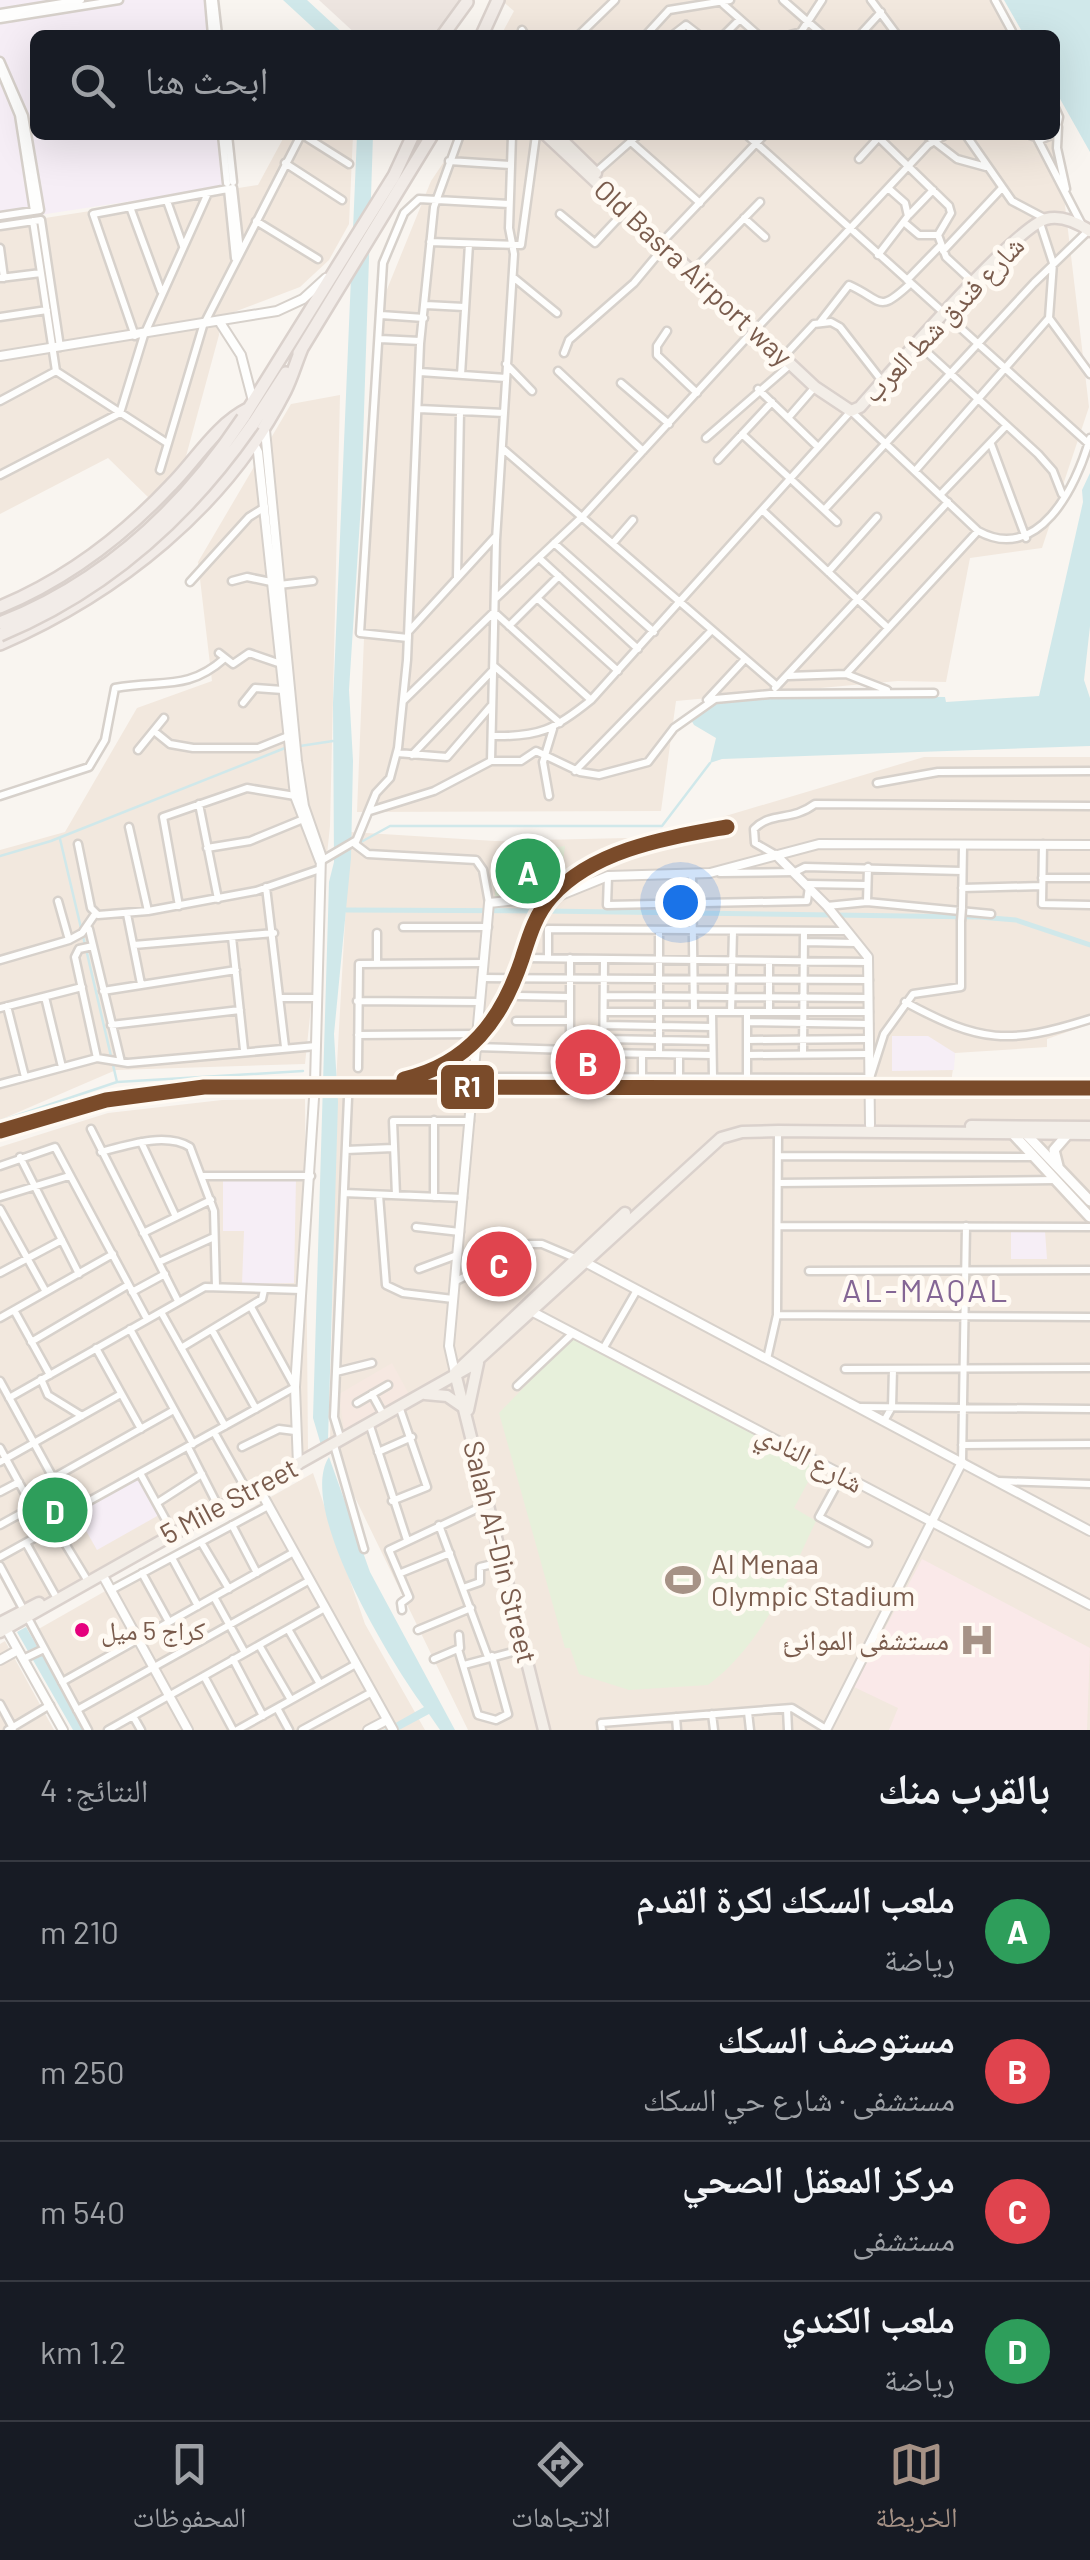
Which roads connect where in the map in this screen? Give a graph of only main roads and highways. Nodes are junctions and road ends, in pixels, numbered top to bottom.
1 (498, 0) edge
2 (467, 1) edge
3 (447, 30) edge
4 (455, 30) edge
5 (486, 30) edge
6 (408, 140) edge
7 (429, 140) edge
8 (551, 140) edge
9 (564, 140) edge
10 (1087, 229) edge
11 (664, 244) junction
12 (345, 260) junction
13 (756, 328) junction
14 (302, 348) junction
15 (789, 359) junction
16 (251, 406) junction
17 (846, 410) junction
18 (248, 421) junction
19 (137, 518) junction
20 (156, 549) junction
21 (41, 587) junction
22 (0, 606) edge
23 (58, 616) junction
24 (0, 623) edge
25 (0, 635) edge
26 (0, 644) edge
27 (1090, 1126) edge
28 (1021, 1133) junction
29 (1066, 1134) junction
30 (1090, 1134) edge
31 (1059, 1177) junction
32 (1086, 1203) edge
33 (1090, 1217) edge
34 (579, 1260) junction
35 (482, 1356) junction
36 (455, 1373) junction
37 (424, 1394) junction
38 (466, 1415) junction
39 (254, 1487) junction
40 (25, 1615) junction
41 (2, 1625) edge
42 (544, 1730) edge

1 - 5 highway
2 - 3 highway
2 - 4 highway
6 - 12 highway
7 - 12 highway
8 - 11 main road, Old Basra Airport way
9 - 11 main road, Old Basra Airport way
10 - 17 main road, شارع فندق شط العرب
11 - 13 main road, Old Basra Airport way
11 - 13 main road, Old Basra Airport way
12 - 14 highway
12 - 16 highway
13 - 15 main road, Old Basra Airport way
14 - 18 highway
14 - 20 highway
15 - 17 main road, Old Basra Airport way
15 - 17 main road, Old Basra Airport way
16 - 18 highway
16 - 19 highway
18 - 24 highway, bridge
18 - 25 highway, bridge
19 - 20 highway
19 - 21 highway
20 - 23 highway
21 - 22 highway
21 - 23 highway
23 - 26 highway
27 - 28 main road
28 - 29 main road
28 - 31 main road
28 - 31 main road
28 - 34 main road
28 - 34 main road
29 - 30 main road
29 - 31 main road
31 - 32 main road
32 - 33 main road
34 - 35 main road
34 - 36 main road
35 - 36 main road
35 - 38 main road
36 - 37 main road, 5 Mile Street
36 - 38 main road, Salah Al-Din Street
37 - 38 main road
37 - 39 main road, 5 Mile Street
38 - 42 main road, Salah Al-Din Street
39 - 40 main road, 5 Mile Street
39 - 40 main road, 5 Mile Street
40 - 41 main road, 5 Mile Street

